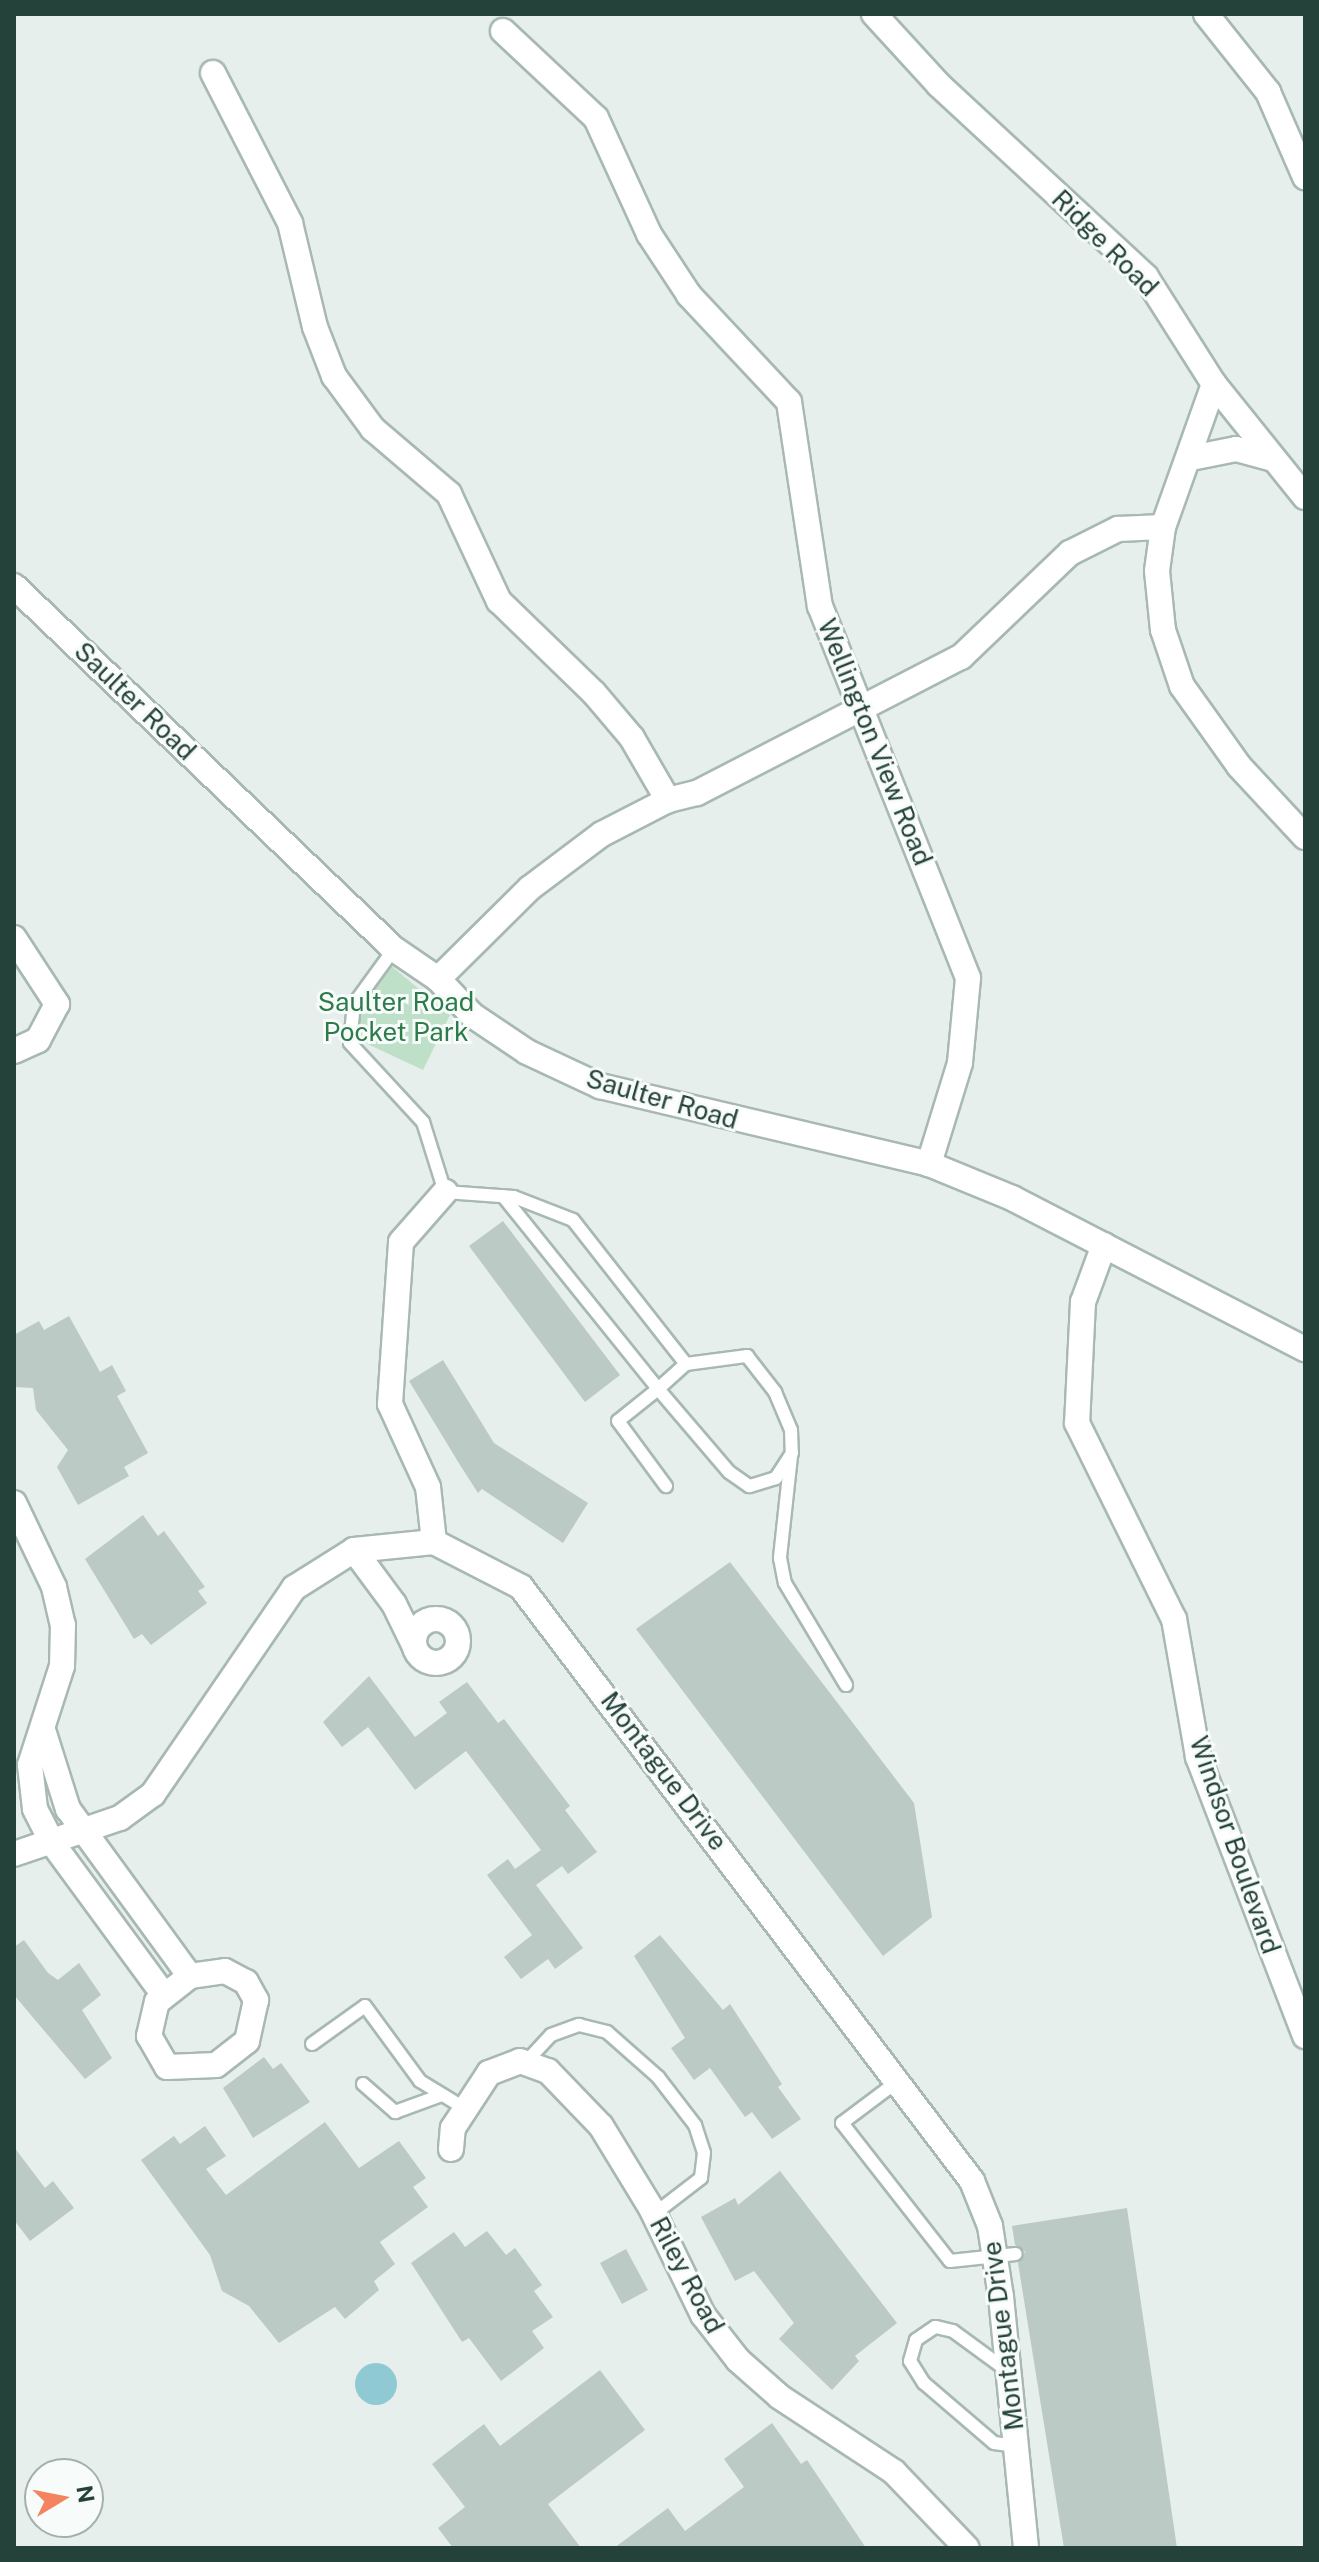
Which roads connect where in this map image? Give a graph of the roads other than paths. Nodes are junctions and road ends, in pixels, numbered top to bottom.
1 (874, 14) edge
2 (1206, 14) edge
3 (503, 31) dead end
4 (213, 73) dead end
5 (1305, 177) edge
6 (1214, 384) junction
7 (1191, 458) junction
8 (1274, 459) junction
9 (1305, 497) edge
10 (1163, 527) junction
11 (14, 586) edge
12 (858, 711) junction
13 (668, 800) junction
14 (1305, 837) edge
15 (14, 938) edge
16 (394, 949) junction
17 (438, 979) junction
18 (14, 1051) edge
19 (929, 1164) junction
20 (445, 1192) junction
21 (503, 1196) junction
22 (1104, 1245) junction
23 (1305, 1349) edge
24 (686, 1364) junction
25 (658, 1389) junction
26 (792, 1453) junction
27 (666, 1486) dead end
28 (14, 1503) edge
29 (434, 1542) junction
30 (354, 1550) junction
31 (394, 1604) junction
32 (436, 1618) junction
33 (414, 1645) junction
34 (846, 1685) dead end
35 (44, 1733) junction
36 (83, 1832) junction
37 (53, 1844) junction
38 (14, 1854) edge
39 (190, 1976) junction
40 (163, 1994) junction
41 (1305, 2036) edge
42 (312, 2044) dead end
43 (525, 2063) junction
44 (898, 2081) junction
45 (363, 2084) dead end
46 (442, 2095) junction
47 (464, 2108) junction
48 (451, 2149) dead end
49 (654, 2214) junction
50 (1006, 2256) junction
51 (1009, 2372) junction
52 (1016, 2446) junction
53 (967, 2548) edge
54 (1026, 2548) edge

1 - 6 street, Ridge Road
2 - 5 street
3 - 12 street, Wellington View Road
4 - 13 street
6 - 7 street
6 - 8 street, Ridge Road
7 - 8 street
7 - 10 street
8 - 9 street, Ridge Road
10 - 12 street
10 - 14 street
11 - 16 street, Saulter Road
12 - 13 street
12 - 19 street, Wellington View Road
13 - 17 street
15 - 18 street
16 - 17 street, Saulter Road
16 - 20 lane
17 - 19 street, Saulter Road
19 - 22 street, Saulter Road
20 - 21 lane
20 - 29 street
21 - 24 lane
21 - 25 lane
22 - 23 street, Saulter Road
22 - 41 street, Windsor Boulevard
24 - 25 lane
24 - 26 lane
25 - 26 lane
25 - 27 lane
26 - 34 lane
28 - 35 street
29 - 30 street
29 - 44 street, Montague Drive
30 - 31 street
30 - 36 street
31 - 32 street
31 - 33 street
32 - 33 street
32 - 33 street
35 - 36 street
35 - 37 street
36 - 37 street
36 - 39 street
37 - 38 street
37 - 40 street
39 - 40 street
39 - 40 street
42 - 46 lane
43 - 47 street
43 - 49 street, Riley Road
43 - 49 lane
44 - 50 street, Montague Drive
44 - 50 lane
45 - 46 lane
46 - 47 lane
47 - 48 street
49 - 53 street, Riley Road
50 - 51 street, Montague Drive
51 - 52 street, Montague Drive
51 - 52 lane
52 - 54 street, Montague Drive

